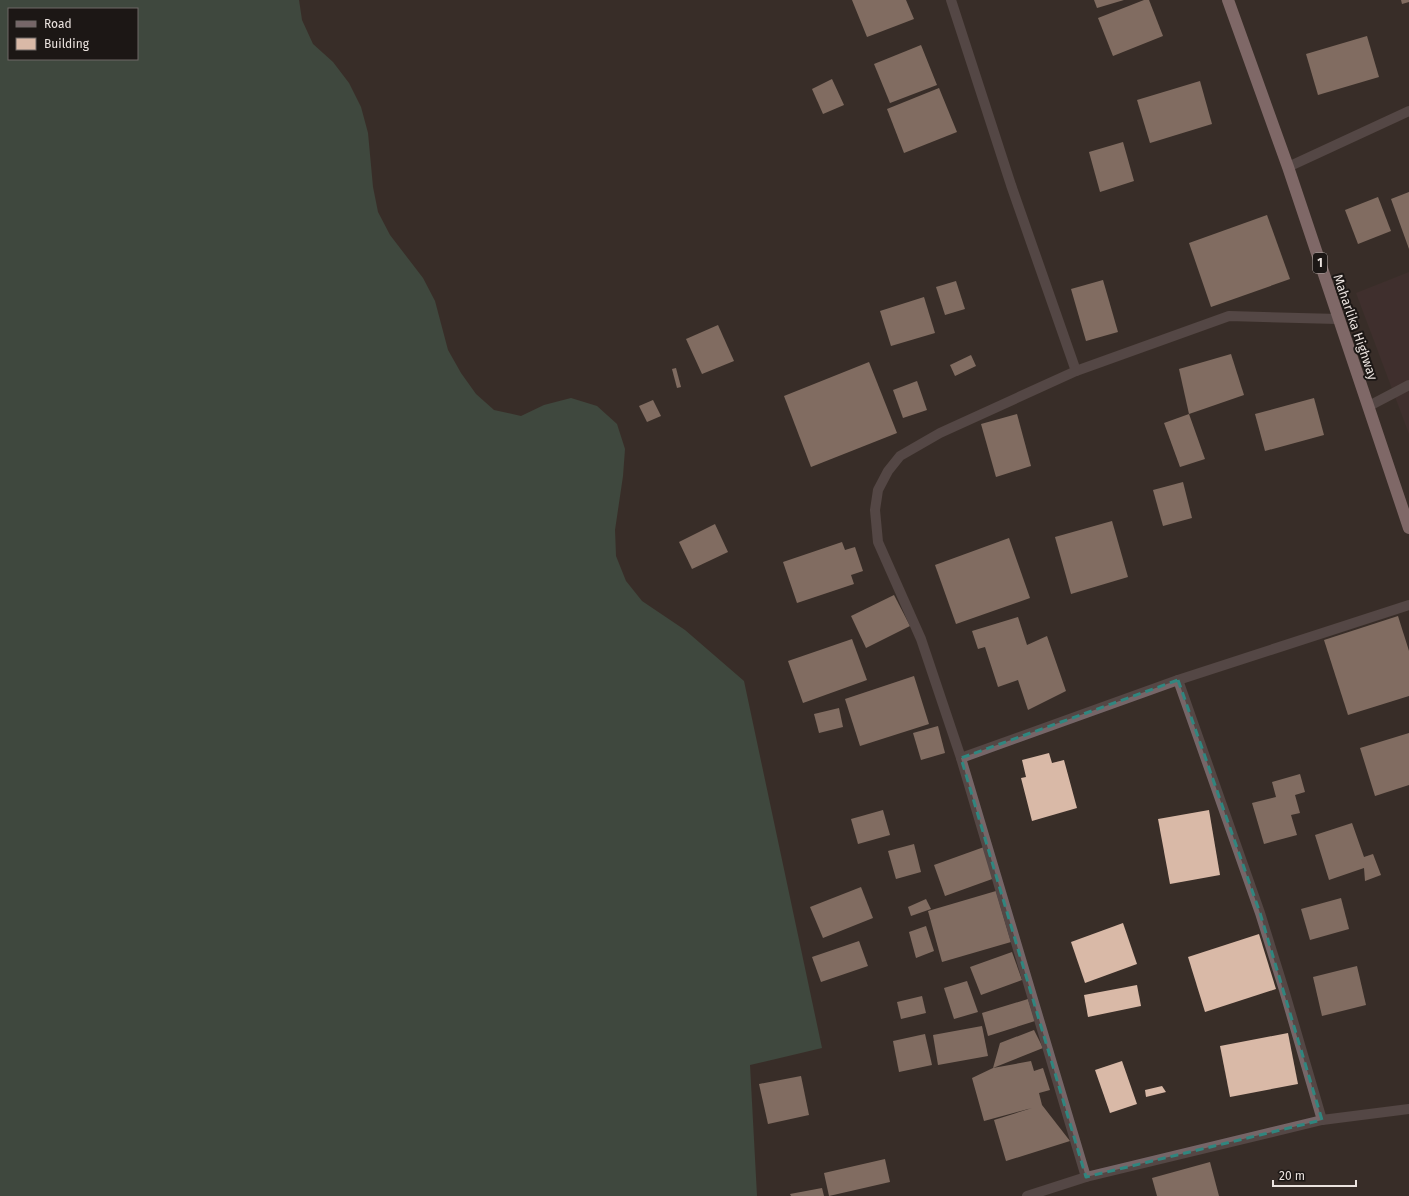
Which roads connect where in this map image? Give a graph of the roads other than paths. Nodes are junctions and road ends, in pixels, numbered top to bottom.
1 (950, 0) edge
2 (1228, 0) edge
3 (1409, 110) edge
4 (1288, 167) junction
5 (1338, 319) junction
6 (1076, 371) junction
7 (1409, 385) edge
8 (1369, 406) junction
9 (1409, 528) edge
10 (1409, 605) edge
11 (1178, 680) junction
12 (961, 758) junction
13 (1409, 1109) edge
14 (1322, 1120) junction
15 (1086, 1177) junction
16 (1027, 1196) edge

1 - 6 street
2 - 4 highway, Maharlika Highway / 1
3 - 4 street
4 - 5 highway, Maharlika Highway / 1
5 - 6 street
5 - 8 highway, Maharlika Highway / 1
6 - 12 street
7 - 8 street
8 - 9 highway, Maharlika Highway / 1
10 - 11 street
11 - 12 street
11 - 14 street
12 - 15 street
13 - 14 street
14 - 15 street
15 - 16 street

